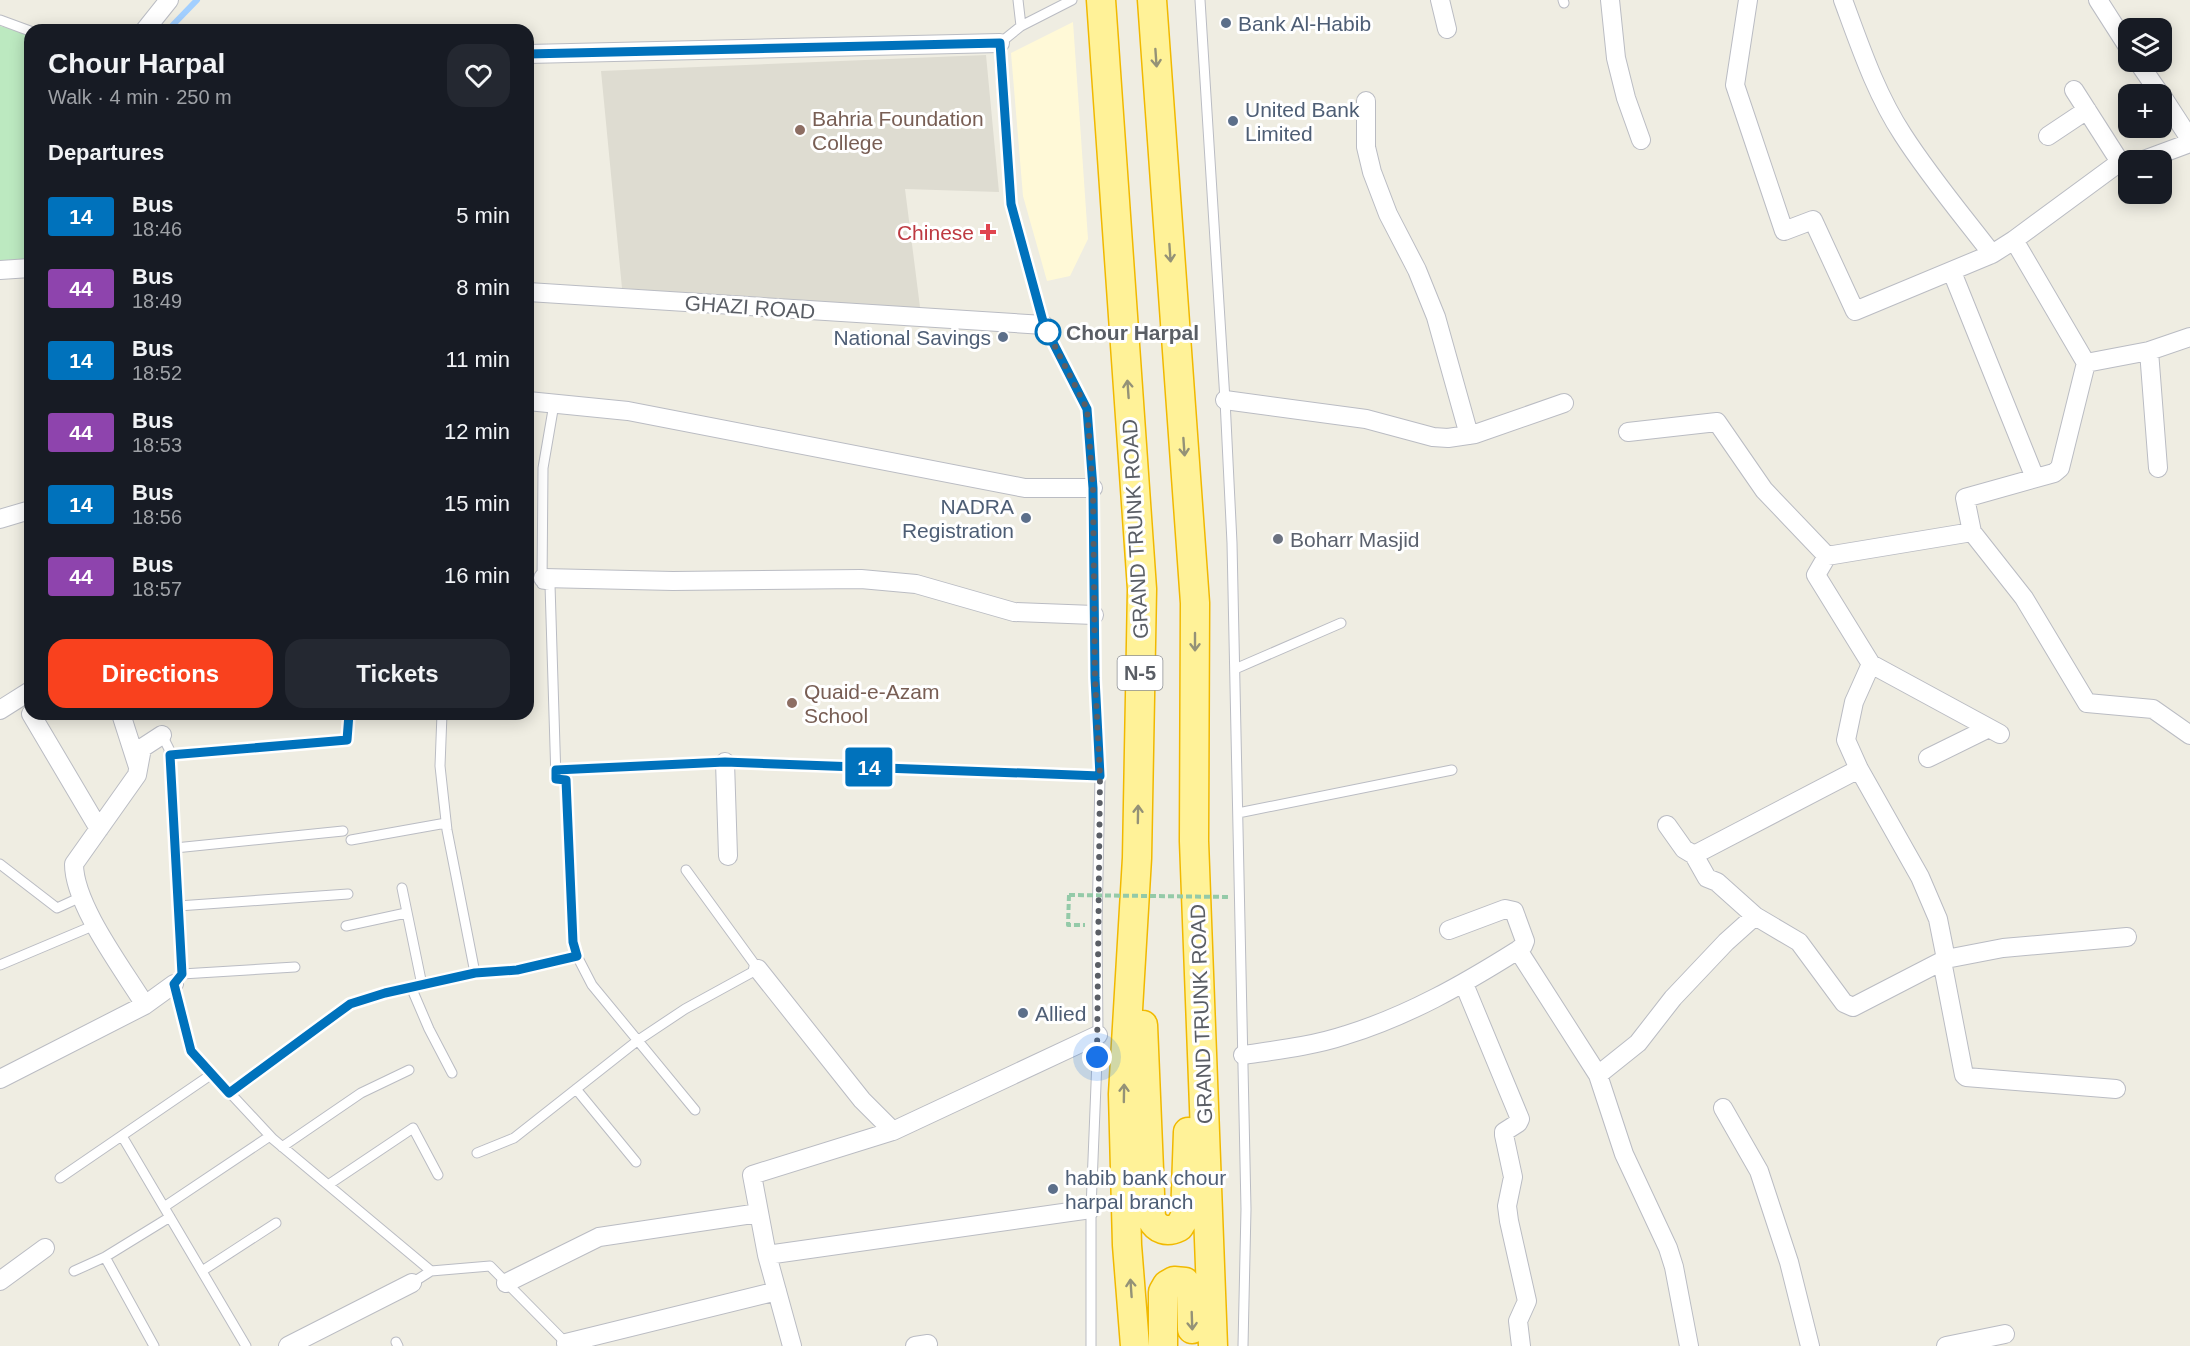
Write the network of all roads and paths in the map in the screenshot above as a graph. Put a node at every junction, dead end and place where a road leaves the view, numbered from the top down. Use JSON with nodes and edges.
{"nodes":[{"id":1,"x":169,"y":0,"type":"edge"},
{"id":2,"x":1018,"y":0,"type":"edge"},
{"id":3,"x":1071,"y":0,"type":"edge"},
{"id":4,"x":1101,"y":0,"type":"edge"},
{"id":5,"x":1152,"y":0,"type":"edge"},
{"id":6,"x":1200,"y":0,"type":"edge"},
{"id":7,"x":1440,"y":0,"type":"edge"},
{"id":8,"x":1610,"y":0,"type":"edge"},
{"id":9,"x":1748,"y":0,"type":"edge"},
{"id":10,"x":1844,"y":0,"type":"edge"},
{"id":11,"x":2098,"y":0,"type":"edge"},
{"id":12,"x":0,"y":20,"type":"edge"},
{"id":13,"x":150,"y":24,"type":"edge"},
{"id":14,"x":1020,"y":26,"type":"junction"},
{"id":15,"x":24,"y":28,"type":"edge"},
{"id":16,"x":1447,"y":29,"type":"dead end"},
{"id":17,"x":2118,"y":31,"type":"edge"},
{"id":18,"x":1000,"y":43,"type":"junction"},
{"id":19,"x":534,"y":54,"type":"edge"},
{"id":20,"x":2074,"y":90,"type":"dead end"},
{"id":21,"x":1366,"y":101,"type":"dead end"},
{"id":22,"x":2087,"y":110,"type":"junction"},
{"id":23,"x":2172,"y":112,"type":"edge"},
{"id":24,"x":2048,"y":136,"type":"dead end"},
{"id":25,"x":1641,"y":140,"type":"dead end"},
{"id":26,"x":2190,"y":141,"type":"edge"},
{"id":27,"x":2168,"y":150,"type":"edge"},
{"id":28,"x":2118,"y":154,"type":"edge"},
{"id":29,"x":2118,"y":166,"type":"edge"},
{"id":30,"x":2013,"y":240,"type":"junction"},
{"id":31,"x":1992,"y":254,"type":"junction"},
{"id":32,"x":24,"y":268,"type":"edge"},
{"id":33,"x":0,"y":270,"type":"edge"},
{"id":34,"x":1952,"y":272,"type":"junction"},
{"id":35,"x":534,"y":292,"type":"edge"},
{"id":36,"x":1044,"y":325,"type":"junction"},
{"id":37,"x":2190,"y":336,"type":"edge"},
{"id":38,"x":2149,"y":351,"type":"junction"},
{"id":39,"x":2086,"y":363,"type":"junction"},
{"id":40,"x":1226,"y":400,"type":"junction"},
{"id":41,"x":534,"y":402,"type":"edge"},
{"id":42,"x":554,"y":404,"type":"junction"},
{"id":43,"x":1564,"y":404,"type":"dead end"},
{"id":44,"x":1628,"y":432,"type":"dead end"},
{"id":45,"x":1469,"y":435,"type":"junction"},
{"id":46,"x":2158,"y":468,"type":"dead end"},
{"id":47,"x":2035,"y":478,"type":"junction"},
{"id":48,"x":1093,"y":488,"type":"junction"},
{"id":49,"x":24,"y":512,"type":"edge"},
{"id":50,"x":0,"y":519,"type":"edge"},
{"id":51,"x":1972,"y":532,"type":"junction"},
{"id":52,"x":1827,"y":556,"type":"junction"},
{"id":53,"x":543,"y":578,"type":"junction"},
{"id":54,"x":1094,"y":615,"type":"junction"},
{"id":55,"x":1341,"y":623,"type":"dead end"},
{"id":56,"x":1871,"y":664,"type":"junction"},
{"id":57,"x":1235,"y":669,"type":"junction"},
{"id":58,"x":24,"y":695,"type":"edge"},
{"id":59,"x":0,"y":710,"type":"edge"},
{"id":60,"x":34,"y":720,"type":"edge"},
{"id":61,"x":123,"y":720,"type":"edge"},
{"id":62,"x":349,"y":720,"type":"edge"},
{"id":63,"x":442,"y":720,"type":"edge"},
{"id":64,"x":162,"y":735,"type":"joint"},
{"id":65,"x":2190,"y":735,"type":"edge"},
{"id":66,"x":170,"y":755,"type":"junction"},
{"id":67,"x":1928,"y":759,"type":"dead end"},
{"id":68,"x":725,"y":762,"type":"junction"},
{"id":69,"x":138,"y":769,"type":"junction"},
{"id":70,"x":556,"y":770,"type":"junction"},
{"id":71,"x":1452,"y":770,"type":"dead end"},
{"id":72,"x":1859,"y":770,"type":"junction"},
{"id":73,"x":1100,"y":776,"type":"junction"},
{"id":74,"x":1238,"y":813,"type":"junction"},
{"id":75,"x":446,"y":823,"type":"junction"},
{"id":76,"x":1667,"y":825,"type":"dead end"},
{"id":77,"x":99,"y":829,"type":"junction"},
{"id":78,"x":343,"y":831,"type":"dead end"},
{"id":79,"x":351,"y":840,"type":"dead end"},
{"id":80,"x":1194,"y":842,"type":"junction"},
{"id":81,"x":175,"y":848,"type":"junction"},
{"id":82,"x":1694,"y":855,"type":"junction"},
{"id":83,"x":728,"y":856,"type":"dead end"},
{"id":84,"x":1137,"y":858,"type":"junction"},
{"id":85,"x":0,"y":864,"type":"edge"},
{"id":86,"x":686,"y":870,"type":"dead end"},
{"id":87,"x":402,"y":888,"type":"dead end"},
{"id":88,"x":348,"y":894,"type":"dead end"},
{"id":89,"x":81,"y":897,"type":"junction"},
{"id":90,"x":1230,"y":897,"type":"dead end"},
{"id":91,"x":178,"y":906,"type":"junction"},
{"id":92,"x":406,"y":913,"type":"junction"},
{"id":93,"x":1755,"y":916,"type":"junction"},
{"id":94,"x":96,"y":925,"type":"junction"},
{"id":95,"x":1068,"y":925,"type":"dead end"},
{"id":96,"x":346,"y":926,"type":"dead end"},
{"id":97,"x":1449,"y":930,"type":"dead end"},
{"id":98,"x":2127,"y":937,"type":"dead end"},
{"id":99,"x":1518,"y":950,"type":"junction"},
{"id":100,"x":577,"y":956,"type":"junction"},
{"id":101,"x":1944,"y":960,"type":"junction"},
{"id":102,"x":0,"y":965,"type":"edge"},
{"id":103,"x":295,"y":968,"type":"dead end"},
{"id":104,"x":758,"y":969,"type":"junction"},
{"id":105,"x":475,"y":973,"type":"junction"},
{"id":106,"x":178,"y":979,"type":"junction"},
{"id":107,"x":1464,"y":984,"type":"junction"},
{"id":108,"x":422,"y":985,"type":"junction"},
{"id":109,"x":411,"y":987,"type":"junction"},
{"id":110,"x":145,"y":1005,"type":"junction"},
{"id":111,"x":1098,"y":1035,"type":"junction"},
{"id":112,"x":637,"y":1041,"type":"junction"},
{"id":113,"x":1243,"y":1055,"type":"junction"},
{"id":114,"x":409,"y":1070,"type":"dead end"},
{"id":115,"x":452,"y":1073,"type":"dead end"},
{"id":116,"x":212,"y":1074,"type":"junction"},
{"id":117,"x":1598,"y":1075,"type":"junction"},
{"id":118,"x":0,"y":1079,"type":"edge"},
{"id":119,"x":576,"y":1089,"type":"junction"},
{"id":120,"x":2116,"y":1089,"type":"dead end"},
{"id":121,"x":229,"y":1093,"type":"junction"},
{"id":122,"x":1723,"y":1108,"type":"dead end"},
{"id":123,"x":695,"y":1110,"type":"dead end"},
{"id":124,"x":893,"y":1131,"type":"junction"},
{"id":125,"x":122,"y":1136,"type":"junction"},
{"id":126,"x":270,"y":1136,"type":"junction"},
{"id":127,"x":282,"y":1147,"type":"junction"},
{"id":128,"x":477,"y":1153,"type":"dead end"},
{"id":129,"x":636,"y":1162,"type":"dead end"},
{"id":130,"x":438,"y":1175,"type":"dead end"},
{"id":131,"x":60,"y":1178,"type":"dead end"},
{"id":132,"x":328,"y":1185,"type":"junction"},
{"id":133,"x":164,"y":1207,"type":"junction"},
{"id":134,"x":1091,"y":1209,"type":"junction"},
{"id":135,"x":759,"y":1213,"type":"junction"},
{"id":136,"x":170,"y":1217,"type":"junction"},
{"id":137,"x":276,"y":1223,"type":"dead end"},
{"id":138,"x":45,"y":1248,"type":"dead end"},
{"id":139,"x":767,"y":1255,"type":"junction"},
{"id":140,"x":105,"y":1257,"type":"junction"},
{"id":141,"x":74,"y":1271,"type":"dead end"},
{"id":142,"x":202,"y":1271,"type":"junction"},
{"id":143,"x":431,"y":1271,"type":"junction"},
{"id":144,"x":0,"y":1281,"type":"edge"},
{"id":145,"x":412,"y":1283,"type":"joint"},
{"id":146,"x":506,"y":1283,"type":"junction"},
{"id":147,"x":777,"y":1291,"type":"junction"},
{"id":148,"x":2006,"y":1334,"type":"dead end"},
{"id":149,"x":565,"y":1345,"type":"edge"},
{"id":150,"x":154,"y":1346,"type":"edge"},
{"id":151,"x":246,"y":1346,"type":"edge"},
{"id":152,"x":288,"y":1346,"type":"edge"},
{"id":153,"x":792,"y":1346,"type":"edge"},
{"id":154,"x":1091,"y":1346,"type":"edge"},
{"id":155,"x":1135,"y":1346,"type":"edge"},
{"id":156,"x":1163,"y":1346,"type":"edge"},
{"id":157,"x":1193,"y":1346,"type":"edge"},
{"id":158,"x":1213,"y":1346,"type":"edge"},
{"id":159,"x":1243,"y":1346,"type":"edge"},
{"id":160,"x":1521,"y":1346,"type":"edge"},
{"id":161,"x":1689,"y":1346,"type":"edge"},
{"id":162,"x":1810,"y":1346,"type":"edge"},
{"id":163,"x":1946,"y":1346,"type":"edge"}],
"edges":[{"from":1,"to":13,"type":"street"},
{"from":2,"to":14,"type":"lane"},
{"from":3,"to":14,"type":"lane"},
{"from":84,"to":4,"type":"highway","name":"GRAND TRUNK ROAD","number":"N-5","one_way":true},
{"from":5,"to":80,"type":"highway","name":"GRAND TRUNK ROAD","one_way":true},
{"from":6,"to":40,"type":"lane"},
{"from":7,"to":16,"type":"street"},
{"from":8,"to":25,"type":"street"},
{"from":9,"to":34,"type":"street"},
{"from":10,"to":31,"type":"street"},
{"from":11,"to":17,"type":"street"},
{"from":12,"to":15,"type":"lane"},
{"from":14,"to":18,"type":"lane"},
{"from":18,"to":19,"type":"street"},
{"from":18,"to":36,"type":"lane"},
{"from":20,"to":22,"type":"street"},
{"from":21,"to":45,"type":"street"},
{"from":22,"to":24,"type":"street"},
{"from":22,"to":28,"type":"street"},
{"from":23,"to":26,"type":"street"},
{"from":26,"to":27,"type":"street"},
{"from":29,"to":30,"type":"street"},
{"from":30,"to":31,"type":"street"},
{"from":30,"to":39,"type":"street"},
{"from":31,"to":34,"type":"street"},
{"from":32,"to":33,"type":"street"},
{"from":34,"to":47,"type":"street"},
{"from":35,"to":36,"type":"street","name":"GHAZI ROAD"},
{"from":36,"to":48,"type":"lane"},
{"from":37,"to":38,"type":"street"},
{"from":38,"to":39,"type":"street"},
{"from":38,"to":46,"type":"street"},
{"from":39,"to":47,"type":"street"},
{"from":40,"to":45,"type":"street"},
{"from":40,"to":57,"type":"lane"},
{"from":41,"to":42,"type":"street"},
{"from":42,"to":48,"type":"street"},
{"from":42,"to":53,"type":"lane"},
{"from":43,"to":45,"type":"street"},
{"from":44,"to":52,"type":"street"},
{"from":47,"to":51,"type":"street"},
{"from":48,"to":54,"type":"lane"},
{"from":49,"to":50,"type":"street"},
{"from":51,"to":52,"type":"street"},
{"from":51,"to":65,"type":"street"},
{"from":52,"to":56,"type":"street"},
{"from":53,"to":54,"type":"street"},
{"from":53,"to":70,"type":"lane"},
{"from":54,"to":73,"type":"lane"},
{"from":55,"to":57,"type":"lane"},
{"from":56,"to":67,"type":"street"},
{"from":56,"to":72,"type":"street"},
{"from":57,"to":74,"type":"lane"},
{"from":58,"to":59,"type":"street"},
{"from":60,"to":77,"type":"street"},
{"from":61,"to":69,"type":"street"},
{"from":62,"to":66,"type":"lane"},
{"from":63,"to":75,"type":"lane"},
{"from":64,"to":66,"type":"lane"},
{"from":64,"to":69,"type":"street"},
{"from":66,"to":81,"type":"lane"},
{"from":68,"to":70,"type":"lane"},
{"from":68,"to":73,"type":"lane"},
{"from":68,"to":83,"type":"street"},
{"from":69,"to":77,"type":"street"},
{"from":70,"to":100,"type":"lane"},
{"from":71,"to":74,"type":"lane"},
{"from":72,"to":82,"type":"street"},
{"from":72,"to":101,"type":"street"},
{"from":73,"to":111,"type":"lane"},
{"from":74,"to":113,"type":"lane"},
{"from":75,"to":79,"type":"lane"},
{"from":75,"to":105,"type":"lane"},
{"from":76,"to":82,"type":"street"},
{"from":77,"to":89,"type":"street"},
{"from":78,"to":81,"type":"lane"},
{"from":80,"to":84,"type":"highway"},
{"from":80,"to":158,"type":"highway","name":"GRAND TRUNK ROAD"},
{"from":81,"to":91,"type":"lane"},
{"from":82,"to":93,"type":"street"},
{"from":155,"to":84,"type":"highway","name":"GRAND TRUNK ROAD","number":"N-5","one_way":true},
{"from":85,"to":89,"type":"lane"},
{"from":86,"to":104,"type":"lane"},
{"from":87,"to":92,"type":"lane"},
{"from":88,"to":91,"type":"lane"},
{"from":89,"to":94,"type":"street"},
{"from":90,"to":95,"type":"path","bridge":true},
{"from":91,"to":106,"type":"lane"},
{"from":92,"to":96,"type":"lane"},
{"from":92,"to":108,"type":"lane"},
{"from":93,"to":101,"type":"street"},
{"from":93,"to":117,"type":"street"},
{"from":94,"to":102,"type":"lane"},
{"from":94,"to":110,"type":"street"},
{"from":97,"to":99,"type":"street"},
{"from":98,"to":101,"type":"street"},
{"from":99,"to":107,"type":"street"},
{"from":99,"to":117,"type":"street"},
{"from":100,"to":105,"type":"lane"},
{"from":100,"to":112,"type":"lane"},
{"from":101,"to":120,"type":"street"},
{"from":103,"to":106,"type":"lane"},
{"from":104,"to":112,"type":"lane"},
{"from":104,"to":124,"type":"street"},
{"from":105,"to":108,"type":"lane"},
{"from":106,"to":110,"type":"street"},
{"from":106,"to":116,"type":"lane"},
{"from":107,"to":113,"type":"street"},
{"from":107,"to":160,"type":"street"},
{"from":108,"to":109,"type":"lane"},
{"from":109,"to":115,"type":"lane"},
{"from":109,"to":121,"type":"lane"},
{"from":110,"to":118,"type":"street"},
{"from":111,"to":124,"type":"street"},
{"from":111,"to":134,"type":"lane"},
{"from":112,"to":119,"type":"lane"},
{"from":112,"to":123,"type":"lane"},
{"from":113,"to":159,"type":"lane"},
{"from":114,"to":127,"type":"lane"},
{"from":116,"to":121,"type":"lane"},
{"from":116,"to":125,"type":"lane"},
{"from":117,"to":161,"type":"street"},
{"from":119,"to":128,"type":"lane"},
{"from":119,"to":129,"type":"lane"},
{"from":121,"to":126,"type":"lane"},
{"from":122,"to":162,"type":"street"},
{"from":124,"to":135,"type":"street"},
{"from":125,"to":131,"type":"lane"},
{"from":125,"to":133,"type":"lane"},
{"from":126,"to":127,"type":"lane"},
{"from":126,"to":133,"type":"lane"},
{"from":127,"to":132,"type":"lane"},
{"from":130,"to":132,"type":"lane"},
{"from":132,"to":143,"type":"lane"},
{"from":133,"to":136,"type":"lane"},
{"from":134,"to":139,"type":"street"},
{"from":134,"to":154,"type":"lane"},
{"from":135,"to":139,"type":"street"},
{"from":135,"to":146,"type":"street"},
{"from":136,"to":140,"type":"lane"},
{"from":136,"to":142,"type":"lane"},
{"from":137,"to":142,"type":"lane"},
{"from":138,"to":144,"type":"street"},
{"from":139,"to":147,"type":"street"},
{"from":140,"to":141,"type":"lane"},
{"from":140,"to":150,"type":"lane"},
{"from":142,"to":151,"type":"lane"},
{"from":143,"to":145,"type":"lane"},
{"from":143,"to":146,"type":"lane"},
{"from":145,"to":152,"type":"street"},
{"from":146,"to":149,"type":"lane"},
{"from":147,"to":149,"type":"street"},
{"from":147,"to":153,"type":"street"},
{"from":148,"to":163,"type":"street"},
{"from":156,"to":157,"type":"highway","one_way":true}]}
